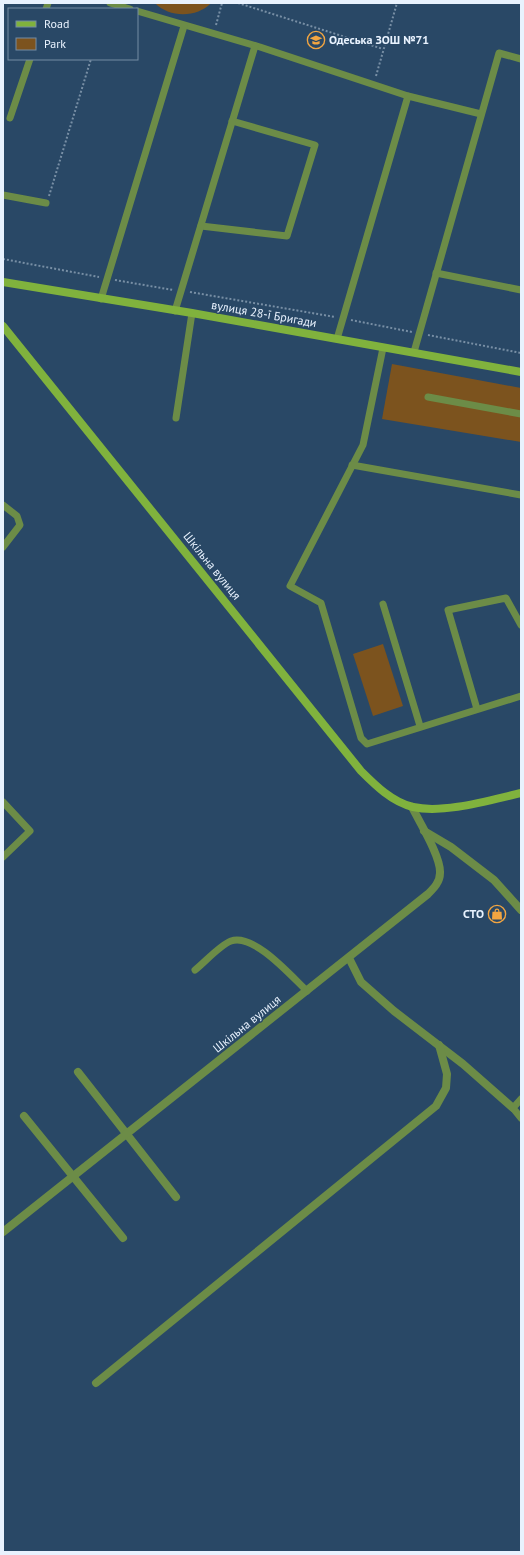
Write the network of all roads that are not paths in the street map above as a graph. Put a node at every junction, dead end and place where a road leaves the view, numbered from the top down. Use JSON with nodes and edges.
{"nodes":[{"id":1,"x":110,"y":3,"type":"edge"},
{"id":2,"x":127,"y":8,"type":"edge"},
{"id":3,"x":138,"y":11,"type":"edge"},
{"id":4,"x":184,"y":26,"type":"junction"},
{"id":5,"x":255,"y":46,"type":"junction"},
{"id":6,"x":521,"y":59,"type":"edge"},
{"id":7,"x":30,"y":60,"type":"edge"},
{"id":8,"x":408,"y":96,"type":"junction"},
{"id":9,"x":480,"y":114,"type":"junction"},
{"id":10,"x":10,"y":118,"type":"dead end"},
{"id":11,"x":232,"y":121,"type":"junction"},
{"id":12,"x":3,"y":195,"type":"edge"},
{"id":13,"x":46,"y":203,"type":"road end"},
{"id":14,"x":201,"y":226,"type":"junction"},
{"id":15,"x":436,"y":273,"type":"junction"},
{"id":16,"x":3,"y":282,"type":"edge"},
{"id":17,"x":521,"y":290,"type":"edge"},
{"id":18,"x":101,"y":299,"type":"junction"},
{"id":19,"x":176,"y":310,"type":"junction"},
{"id":20,"x":192,"y":313,"type":"junction"},
{"id":21,"x":3,"y":326,"type":"edge"},
{"id":22,"x":337,"y":339,"type":"junction"},
{"id":23,"x":383,"y":348,"type":"junction"},
{"id":24,"x":414,"y":352,"type":"junction"},
{"id":25,"x":521,"y":372,"type":"edge"},
{"id":26,"x":428,"y":397,"type":"dead end"},
{"id":27,"x":521,"y":414,"type":"edge"},
{"id":28,"x":176,"y":418,"type":"dead end"},
{"id":29,"x":352,"y":465,"type":"junction"},
{"id":30,"x":521,"y":495,"type":"edge"},
{"id":31,"x":3,"y":505,"type":"edge"},
{"id":32,"x":3,"y":547,"type":"edge"},
{"id":33,"x":383,"y":604,"type":"dead end"},
{"id":34,"x":521,"y":625,"type":"edge"},
{"id":35,"x":521,"y":696,"type":"edge"},
{"id":36,"x":477,"y":709,"type":"junction"},
{"id":37,"x":420,"y":726,"type":"junction"},
{"id":38,"x":521,"y":793,"type":"edge"},
{"id":39,"x":3,"y":802,"type":"edge"},
{"id":40,"x":412,"y":807,"type":"junction"},
{"id":41,"x":424,"y":830,"type":"junction"},
{"id":42,"x":3,"y":857,"type":"edge"},
{"id":43,"x":521,"y":910,"type":"edge"},
{"id":44,"x":349,"y":958,"type":"junction"},
{"id":45,"x":195,"y":970,"type":"dead end"},
{"id":46,"x":307,"y":991,"type":"junction"},
{"id":47,"x":439,"y":1045,"type":"junction"},
{"id":48,"x":78,"y":1072,"type":"dead end"},
{"id":49,"x":521,"y":1099,"type":"edge"},
{"id":50,"x":513,"y":1108,"type":"junction"},
{"id":51,"x":24,"y":1116,"type":"dead end"},
{"id":52,"x":521,"y":1118,"type":"edge"},
{"id":53,"x":128,"y":1134,"type":"junction"},
{"id":54,"x":74,"y":1177,"type":"junction"},
{"id":55,"x":176,"y":1197,"type":"dead end"},
{"id":56,"x":3,"y":1232,"type":"edge"},
{"id":57,"x":123,"y":1238,"type":"dead end"},
{"id":58,"x":96,"y":1383,"type":"dead end"}],
"edges":[{"from":1,"to":2,"type":"lane"},
{"from":3,"to":4,"type":"lane"},
{"from":4,"to":5,"type":"lane"},
{"from":4,"to":18,"type":"lane"},
{"from":5,"to":8,"type":"lane"},
{"from":5,"to":11,"type":"lane"},
{"from":6,"to":9,"type":"lane"},
{"from":7,"to":10,"type":"lane"},
{"from":8,"to":9,"type":"lane"},
{"from":8,"to":22,"type":"lane"},
{"from":9,"to":15,"type":"lane"},
{"from":11,"to":14,"type":"lane"},
{"from":11,"to":14,"type":"lane"},
{"from":12,"to":13,"type":"lane"},
{"from":14,"to":19,"type":"lane"},
{"from":15,"to":17,"type":"lane"},
{"from":15,"to":24,"type":"lane"},
{"from":16,"to":18,"type":"street","name":"вулиця 28-ї Бригади"},
{"from":18,"to":19,"type":"street","name":"вулиця 28-ї Бригади"},
{"from":19,"to":20,"type":"street","name":"вулиця 28-ї Бригади"},
{"from":20,"to":22,"type":"street","name":"вулиця 28-ї Бригади"},
{"from":20,"to":28,"type":"lane"},
{"from":21,"to":40,"type":"street","name":"Шкільна вулиця"},
{"from":22,"to":23,"type":"street","name":"вулиця 28-ї Бригади"},
{"from":23,"to":24,"type":"street","name":"вулиця 28-ї Бригади"},
{"from":23,"to":29,"type":"lane"},
{"from":24,"to":25,"type":"street","name":"вулиця 28-ї Бригади"},
{"from":26,"to":27,"type":"lane"},
{"from":29,"to":30,"type":"lane"},
{"from":29,"to":37,"type":"lane"},
{"from":31,"to":32,"type":"lane"},
{"from":33,"to":37,"type":"lane"},
{"from":34,"to":36,"type":"lane"},
{"from":35,"to":36,"type":"lane"},
{"from":36,"to":37,"type":"lane"},
{"from":38,"to":40,"type":"street","name":"Шкільна вулиця"},
{"from":39,"to":42,"type":"lane"},
{"from":40,"to":41,"type":"street","name":"Шкільна вулиця"},
{"from":41,"to":43,"type":"street"},
{"from":41,"to":44,"type":"street","name":"Шкільна вулиця"},
{"from":44,"to":46,"type":"street","name":"Шкільна вулиця"},
{"from":44,"to":47,"type":"street"},
{"from":45,"to":46,"type":"lane"},
{"from":46,"to":53,"type":"street","name":"Шкільна вулиця"},
{"from":47,"to":50,"type":"street"},
{"from":47,"to":58,"type":"street"},
{"from":48,"to":53,"type":"street"},
{"from":49,"to":50,"type":"lane"},
{"from":50,"to":52,"type":"lane"},
{"from":51,"to":54,"type":"street"},
{"from":53,"to":54,"type":"street","name":"Шкільна вулиця"},
{"from":53,"to":55,"type":"street"},
{"from":54,"to":56,"type":"street","name":"Шкільна вулиця"},
{"from":54,"to":57,"type":"street"}]}
